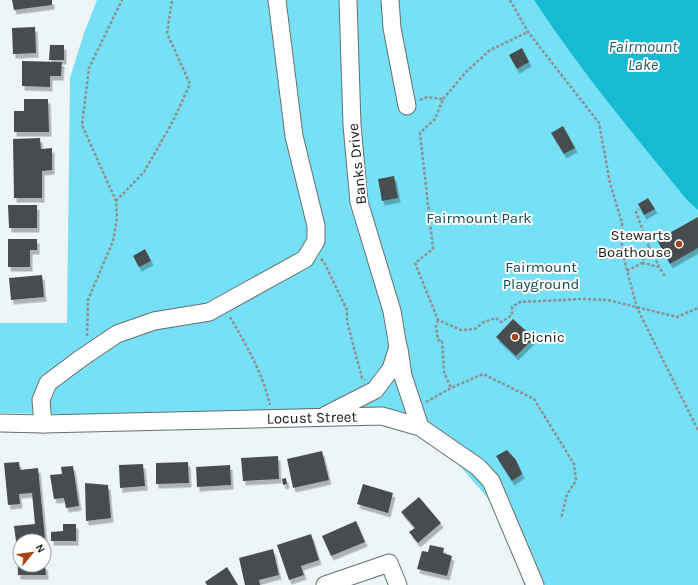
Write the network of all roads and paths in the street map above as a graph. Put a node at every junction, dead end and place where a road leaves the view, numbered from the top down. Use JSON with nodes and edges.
{"nodes":[{"id":1,"x":122,"y":0,"type":"edge"},
{"id":2,"x":172,"y":0,"type":"edge"},
{"id":3,"x":277,"y":0,"type":"edge"},
{"id":4,"x":348,"y":0,"type":"edge"},
{"id":5,"x":390,"y":0,"type":"edge"},
{"id":6,"x":510,"y":0,"type":"edge"},
{"id":7,"x":528,"y":32,"type":"junction"},
{"id":8,"x":443,"y":98,"type":"junction"},
{"id":9,"x":407,"y":106,"type":"joint"},
{"id":10,"x":116,"y":201,"type":"junction"},
{"id":11,"x":639,"y":210,"type":"dead end"},
{"id":12,"x":649,"y":247,"type":"junction"},
{"id":13,"x":310,"y":251,"type":"junction"},
{"id":14,"x":642,"y":263,"type":"junction"},
{"id":15,"x":659,"y":267,"type":"junction"},
{"id":16,"x":627,"y":271,"type":"junction"},
{"id":17,"x":665,"y":276,"type":"dead end"},
{"id":18,"x":222,"y":304,"type":"junction"},
{"id":19,"x":637,"y":308,"type":"junction"},
{"id":20,"x":698,"y":308,"type":"edge"},
{"id":21,"x":438,"y":320,"type":"junction"},
{"id":22,"x":398,"y":347,"type":"junction"},
{"id":23,"x":86,"y":355,"type":"junction"},
{"id":24,"x":377,"y":387,"type":"junction"},
{"id":25,"x":451,"y":388,"type":"junction"},
{"id":26,"x":422,"y":405,"type":"dead end"},
{"id":27,"x":321,"y":418,"type":"junction"},
{"id":28,"x":274,"y":419,"type":"junction"},
{"id":29,"x":0,"y":423,"type":"edge"},
{"id":30,"x":43,"y":424,"type":"junction"},
{"id":31,"x":420,"y":427,"type":"junction"},
{"id":32,"x":698,"y":430,"type":"edge"},
{"id":33,"x":561,"y":519,"type":"dead end"},
{"id":34,"x":325,"y":585,"type":"edge"},
{"id":35,"x":398,"y":585,"type":"edge"},
{"id":36,"x":535,"y":585,"type":"edge"}],
"edges":[{"from":1,"to":10,"type":"path"},
{"from":2,"to":10,"type":"path"},
{"from":3,"to":13,"type":"street"},
{"from":4,"to":22,"type":"street","name":"Banks Drive"},
{"from":5,"to":9,"type":"street"},
{"from":6,"to":7,"type":"path"},
{"from":7,"to":8,"type":"path"},
{"from":7,"to":16,"type":"path"},
{"from":8,"to":9,"type":"path"},
{"from":8,"to":21,"type":"path"},
{"from":10,"to":23,"type":"path"},
{"from":11,"to":12,"type":"path"},
{"from":12,"to":14,"type":"path"},
{"from":12,"to":15,"type":"path"},
{"from":13,"to":18,"type":"street"},
{"from":13,"to":24,"type":"path"},
{"from":14,"to":15,"type":"path"},
{"from":14,"to":16,"type":"path"},
{"from":15,"to":17,"type":"path"},
{"from":16,"to":19,"type":"path"},
{"from":18,"to":23,"type":"street"},
{"from":18,"to":28,"type":"path"},
{"from":19,"to":20,"type":"path"},
{"from":19,"to":21,"type":"path"},
{"from":19,"to":32,"type":"path"},
{"from":21,"to":25,"type":"path"},
{"from":22,"to":24,"type":"street","name":"Banks Drive"},
{"from":22,"to":31,"type":"street","name":"Banks Drive"},
{"from":23,"to":30,"type":"street"},
{"from":24,"to":27,"type":"street","name":"Banks Drive"},
{"from":25,"to":26,"type":"path"},
{"from":25,"to":33,"type":"path"},
{"from":27,"to":28,"type":"street","name":"Locust Street"},
{"from":27,"to":31,"type":"street","name":"Locust Street"},
{"from":28,"to":30,"type":"street","name":"Locust Street"},
{"from":29,"to":30,"type":"street","name":"Locust Street"},
{"from":31,"to":36,"type":"street","name":"Locust Street"},
{"from":34,"to":35,"type":"street"}]}
